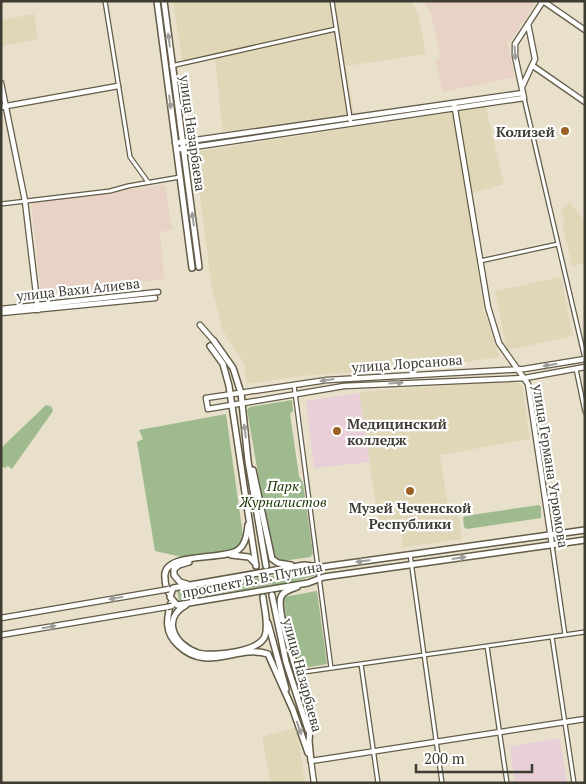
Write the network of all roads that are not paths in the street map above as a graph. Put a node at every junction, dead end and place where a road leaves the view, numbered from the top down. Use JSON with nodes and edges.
{"nodes":[{"id":1,"x":105,"y":1,"type":"edge"},
{"id":2,"x":157,"y":1,"type":"edge"},
{"id":3,"x":164,"y":1,"type":"edge"},
{"id":4,"x":332,"y":1,"type":"edge"},
{"id":5,"x":543,"y":1,"type":"edge"},
{"id":6,"x":528,"y":23,"type":"junction"},
{"id":7,"x":336,"y":29,"type":"junction"},
{"id":8,"x":585,"y":30,"type":"edge"},
{"id":9,"x":172,"y":66,"type":"junction"},
{"id":10,"x":533,"y":66,"type":"junction"},
{"id":11,"x":165,"y":67,"type":"junction"},
{"id":12,"x":1,"y":82,"type":"edge"},
{"id":13,"x":118,"y":86,"type":"junction"},
{"id":14,"x":522,"y":87,"type":"junction"},
{"id":15,"x":523,"y":96,"type":"junction"},
{"id":16,"x":585,"y":102,"type":"edge"},
{"id":17,"x":454,"y":106,"type":"junction"},
{"id":18,"x":3,"y":107,"type":"edge"},
{"id":19,"x":350,"y":118,"type":"junction"},
{"id":20,"x":351,"y":124,"type":"junction"},
{"id":21,"x":183,"y":145,"type":"junction"},
{"id":22,"x":176,"y":146,"type":"junction"},
{"id":23,"x":180,"y":177,"type":"junction"},
{"id":24,"x":148,"y":182,"type":"junction"},
{"id":25,"x":25,"y":201,"type":"junction"},
{"id":26,"x":1,"y":204,"type":"edge"},
{"id":27,"x":558,"y":244,"type":"junction"},
{"id":28,"x":479,"y":262,"type":"junction"},
{"id":29,"x":200,"y":267,"type":"dead end"},
{"id":30,"x":192,"y":268,"type":"dead end"},
{"id":31,"x":158,"y":292,"type":"dead end"},
{"id":32,"x":155,"y":298,"type":"dead end"},
{"id":33,"x":37,"y":308,"type":"junction"},
{"id":34,"x":1,"y":309,"type":"edge"},
{"id":35,"x":1,"y":313,"type":"edge"},
{"id":36,"x":200,"y":325,"type":"dead end"},
{"id":37,"x":212,"y":344,"type":"junction"},
{"id":38,"x":585,"y":359,"type":"edge"},
{"id":39,"x":515,"y":368,"type":"junction"},
{"id":40,"x":585,"y":368,"type":"edge"},
{"id":41,"x":576,"y":369,"type":"junction"},
{"id":42,"x":525,"y":378,"type":"junction"},
{"id":43,"x":294,"y":385,"type":"junction"},
{"id":44,"x":241,"y":393,"type":"junction"},
{"id":45,"x":230,"y":394,"type":"junction"},
{"id":46,"x":295,"y":394,"type":"junction"},
{"id":47,"x":241,"y":403,"type":"junction"},
{"id":48,"x":232,"y":405,"type":"junction"},
{"id":49,"x":585,"y":412,"type":"edge"},
{"id":50,"x":247,"y":453,"type":"junction"},
{"id":51,"x":249,"y":520,"type":"junction"},
{"id":52,"x":585,"y":530,"type":"edge"},
{"id":53,"x":550,"y":535,"type":"junction"},
{"id":54,"x":585,"y":540,"type":"edge"},
{"id":55,"x":552,"y":544,"type":"junction"},
{"id":56,"x":410,"y":554,"type":"junction"},
{"id":57,"x":411,"y":564,"type":"junction"},
{"id":58,"x":266,"y":566,"type":"tunnel mouth"},
{"id":59,"x":296,"y":566,"type":"junction"},
{"id":60,"x":316,"y":566,"type":"junction"},
{"id":61,"x":319,"y":579,"type":"junction"},
{"id":62,"x":308,"y":583,"type":"junction"},
{"id":63,"x":190,"y":585,"type":"junction"},
{"id":64,"x":169,"y":589,"type":"junction"},
{"id":65,"x":272,"y":595,"type":"tunnel mouth"},
{"id":66,"x":172,"y":603,"type":"junction"},
{"id":67,"x":189,"y":603,"type":"junction"},
{"id":68,"x":1,"y":618,"type":"edge"},
{"id":69,"x":585,"y":632,"type":"edge"},
{"id":70,"x":1,"y":635,"type":"edge"},
{"id":71,"x":565,"y":635,"type":"junction"},
{"id":72,"x":552,"y":637,"type":"junction"},
{"id":73,"x":487,"y":646,"type":"junction"},
{"id":74,"x":424,"y":656,"type":"junction"},
{"id":75,"x":360,"y":664,"type":"junction"},
{"id":76,"x":331,"y":668,"type":"junction"},
{"id":77,"x":297,"y":673,"type":"junction"},
{"id":78,"x":292,"y":710,"type":"junction"},
{"id":79,"x":585,"y":719,"type":"edge"},
{"id":80,"x":564,"y":722,"type":"junction"},
{"id":81,"x":500,"y":732,"type":"junction"},
{"id":82,"x":436,"y":741,"type":"junction"},
{"id":83,"x":309,"y":743,"type":"junction"},
{"id":84,"x":373,"y":751,"type":"junction"},
{"id":85,"x":311,"y":761,"type":"junction"},
{"id":86,"x":314,"y":783,"type":"edge"},
{"id":87,"x":378,"y":783,"type":"edge"},
{"id":88,"x":442,"y":783,"type":"edge"},
{"id":89,"x":507,"y":783,"type":"edge"},
{"id":90,"x":574,"y":783,"type":"edge"}],
"edges":[{"from":1,"to":13,"type":"street"},
{"from":2,"to":11,"type":"main road","name":"улица Назарбаева"},
{"from":9,"to":3,"type":"main road","name":"улица Назарбаева","one_way":true},
{"from":4,"to":7,"type":"street"},
{"from":5,"to":6,"type":"street"},
{"from":5,"to":8,"type":"street"},
{"from":6,"to":10,"type":"street"},
{"from":6,"to":14,"type":"street","one_way":true},
{"from":7,"to":9,"type":"street"},
{"from":7,"to":19,"type":"street"},
{"from":9,"to":11,"type":"street"},
{"from":9,"to":21,"type":"main road","name":"улица Назарбаева"},
{"from":10,"to":14,"type":"street"},
{"from":10,"to":16,"type":"street"},
{"from":11,"to":22,"type":"main road","name":"улица Назарбаева","one_way":true},
{"from":12,"to":18,"type":"street"},
{"from":13,"to":18,"type":"street"},
{"from":13,"to":24,"type":"street"},
{"from":14,"to":15,"type":"street"},
{"from":15,"to":17,"type":"street"},
{"from":15,"to":27,"type":"street"},
{"from":17,"to":19,"type":"street"},
{"from":17,"to":20,"type":"street"},
{"from":17,"to":28,"type":"street","name":"улица Германа Угрюмова"},
{"from":18,"to":25,"type":"street"},
{"from":19,"to":20,"type":"street"},
{"from":19,"to":21,"type":"street"},
{"from":20,"to":21,"type":"street"},
{"from":21,"to":22,"type":"street"},
{"from":29,"to":21,"type":"main road","name":"улица Назарбаева","one_way":true},
{"from":22,"to":23,"type":"main road","name":"улица Назарбаева"},
{"from":23,"to":24,"type":"street"},
{"from":23,"to":30,"type":"main road","name":"улица Назарбаева"},
{"from":24,"to":25,"type":"street"},
{"from":25,"to":26,"type":"street"},
{"from":25,"to":33,"type":"street"},
{"from":27,"to":28,"type":"street"},
{"from":27,"to":38,"type":"street"},
{"from":28,"to":39,"type":"street","name":"улица Германа Угрюмова"},
{"from":31,"to":33,"type":"street","name":"улица Вахи Алиева"},
{"from":32,"to":33,"type":"street","name":"улица Вахи Алиева"},
{"from":33,"to":34,"type":"street","name":"улица Вахи Алиева"},
{"from":33,"to":35,"type":"street","name":"улица Вахи Алиева"},
{"from":36,"to":37,"type":"street"},
{"from":37,"to":44,"type":"main road"},
{"from":37,"to":45,"type":"main road"},
{"from":38,"to":39,"type":"street","name":"улица Лорсанова","one_way":true},
{"from":39,"to":42,"type":"street","name":"улица Германа Угрюмова"},
{"from":39,"to":43,"type":"street","name":"улица Лорсанова","one_way":true},
{"from":40,"to":41,"type":"street","name":"улица Лорсанова"},
{"from":41,"to":42,"type":"street","name":"улица Лорсанова"},
{"from":41,"to":49,"type":"street"},
{"from":46,"to":42,"type":"street","name":"улица Лорсанова","one_way":true},
{"from":42,"to":53,"type":"street","name":"улица Германа Угрюмова"},
{"from":43,"to":44,"type":"street","name":"улица Лорсанова"},
{"from":43,"to":46,"type":"street"},
{"from":44,"to":45,"type":"street","name":"улица Лорсанова"},
{"from":44,"to":47,"type":"main road"},
{"from":45,"to":48,"type":"main road"},
{"from":45,"to":48,"type":"street","name":"улица Лорсанова"},
{"from":46,"to":47,"type":"street","name":"улица Лорсанова"},
{"from":46,"to":60,"type":"street"},
{"from":47,"to":48,"type":"street","name":"улица Лорсанова"},
{"from":50,"to":47,"type":"main road","one_way":true},
{"from":48,"to":51,"type":"main road"},
{"from":50,"to":58,"type":"main road"},
{"from":50,"to":59,"type":"main road"},
{"from":51,"to":63,"type":"main road"},
{"from":51,"to":66,"type":"main road"},
{"from":52,"to":53,"type":"main road","name":"проспект В. В. Путина"},
{"from":53,"to":55,"type":"street","name":"улица Германа Угрюмова"},
{"from":53,"to":56,"type":"main road","name":"проспект В. В. Путина"},
{"from":54,"to":55,"type":"main road","name":"проспект В. В. Путина"},
{"from":57,"to":55,"type":"main road","name":"проспект В. В. Путина","one_way":true},
{"from":55,"to":71,"type":"street","name":"улица Германа Угрюмова"},
{"from":56,"to":57,"type":"street"},
{"from":56,"to":60,"type":"main road","name":"проспект В. В. Путина","one_way":true},
{"from":57,"to":61,"type":"main road","name":"проспект В. В. Путина"},
{"from":57,"to":74,"type":"street"},
{"from":59,"to":60,"type":"main road","name":"проспект В. В. Путина"},
{"from":59,"to":63,"type":"main road","name":"проспект В. В. Путина"},
{"from":60,"to":61,"type":"street"},
{"from":61,"to":62,"type":"main road","name":"проспект В. В. Путина"},
{"from":61,"to":76,"type":"street"},
{"from":62,"to":67,"type":"main road","name":"проспект В. В. Путина"},
{"from":62,"to":77,"type":"main road"},
{"from":63,"to":64,"type":"main road","name":"проспект В. В. Путина"},
{"from":64,"to":66,"type":"main road","name":"проспект В. В. Путина"},
{"from":64,"to":68,"type":"street","one_way":true},
{"from":65,"to":83,"type":"main road","name":"улица Назарбаева"},
{"from":66,"to":67,"type":"main road","name":"проспект В. В. Путина"},
{"from":70,"to":66,"type":"street","one_way":true},
{"from":66,"to":78,"type":"main road"},
{"from":67,"to":78,"type":"main road","name":"улица Назарбаева"},
{"from":69,"to":71,"type":"street"},
{"from":71,"to":72,"type":"street"},
{"from":72,"to":73,"type":"street"},
{"from":72,"to":80,"type":"street"},
{"from":73,"to":74,"type":"street"},
{"from":73,"to":81,"type":"street"},
{"from":74,"to":75,"type":"street"},
{"from":74,"to":82,"type":"street"},
{"from":75,"to":76,"type":"street"},
{"from":75,"to":84,"type":"street"},
{"from":76,"to":77,"type":"street"},
{"from":77,"to":83,"type":"main road"},
{"from":78,"to":85,"type":"main road","name":"улица Назарбаева","one_way":true},
{"from":79,"to":80,"type":"street"},
{"from":80,"to":81,"type":"street"},
{"from":80,"to":90,"type":"street"},
{"from":81,"to":82,"type":"street"},
{"from":81,"to":89,"type":"street"},
{"from":82,"to":84,"type":"street"},
{"from":82,"to":88,"type":"street"},
{"from":83,"to":85,"type":"main road","name":"улица Назарбаева"},
{"from":84,"to":85,"type":"street"},
{"from":84,"to":87,"type":"street"},
{"from":85,"to":86,"type":"street","name":"улица Назарбаева"}]}
